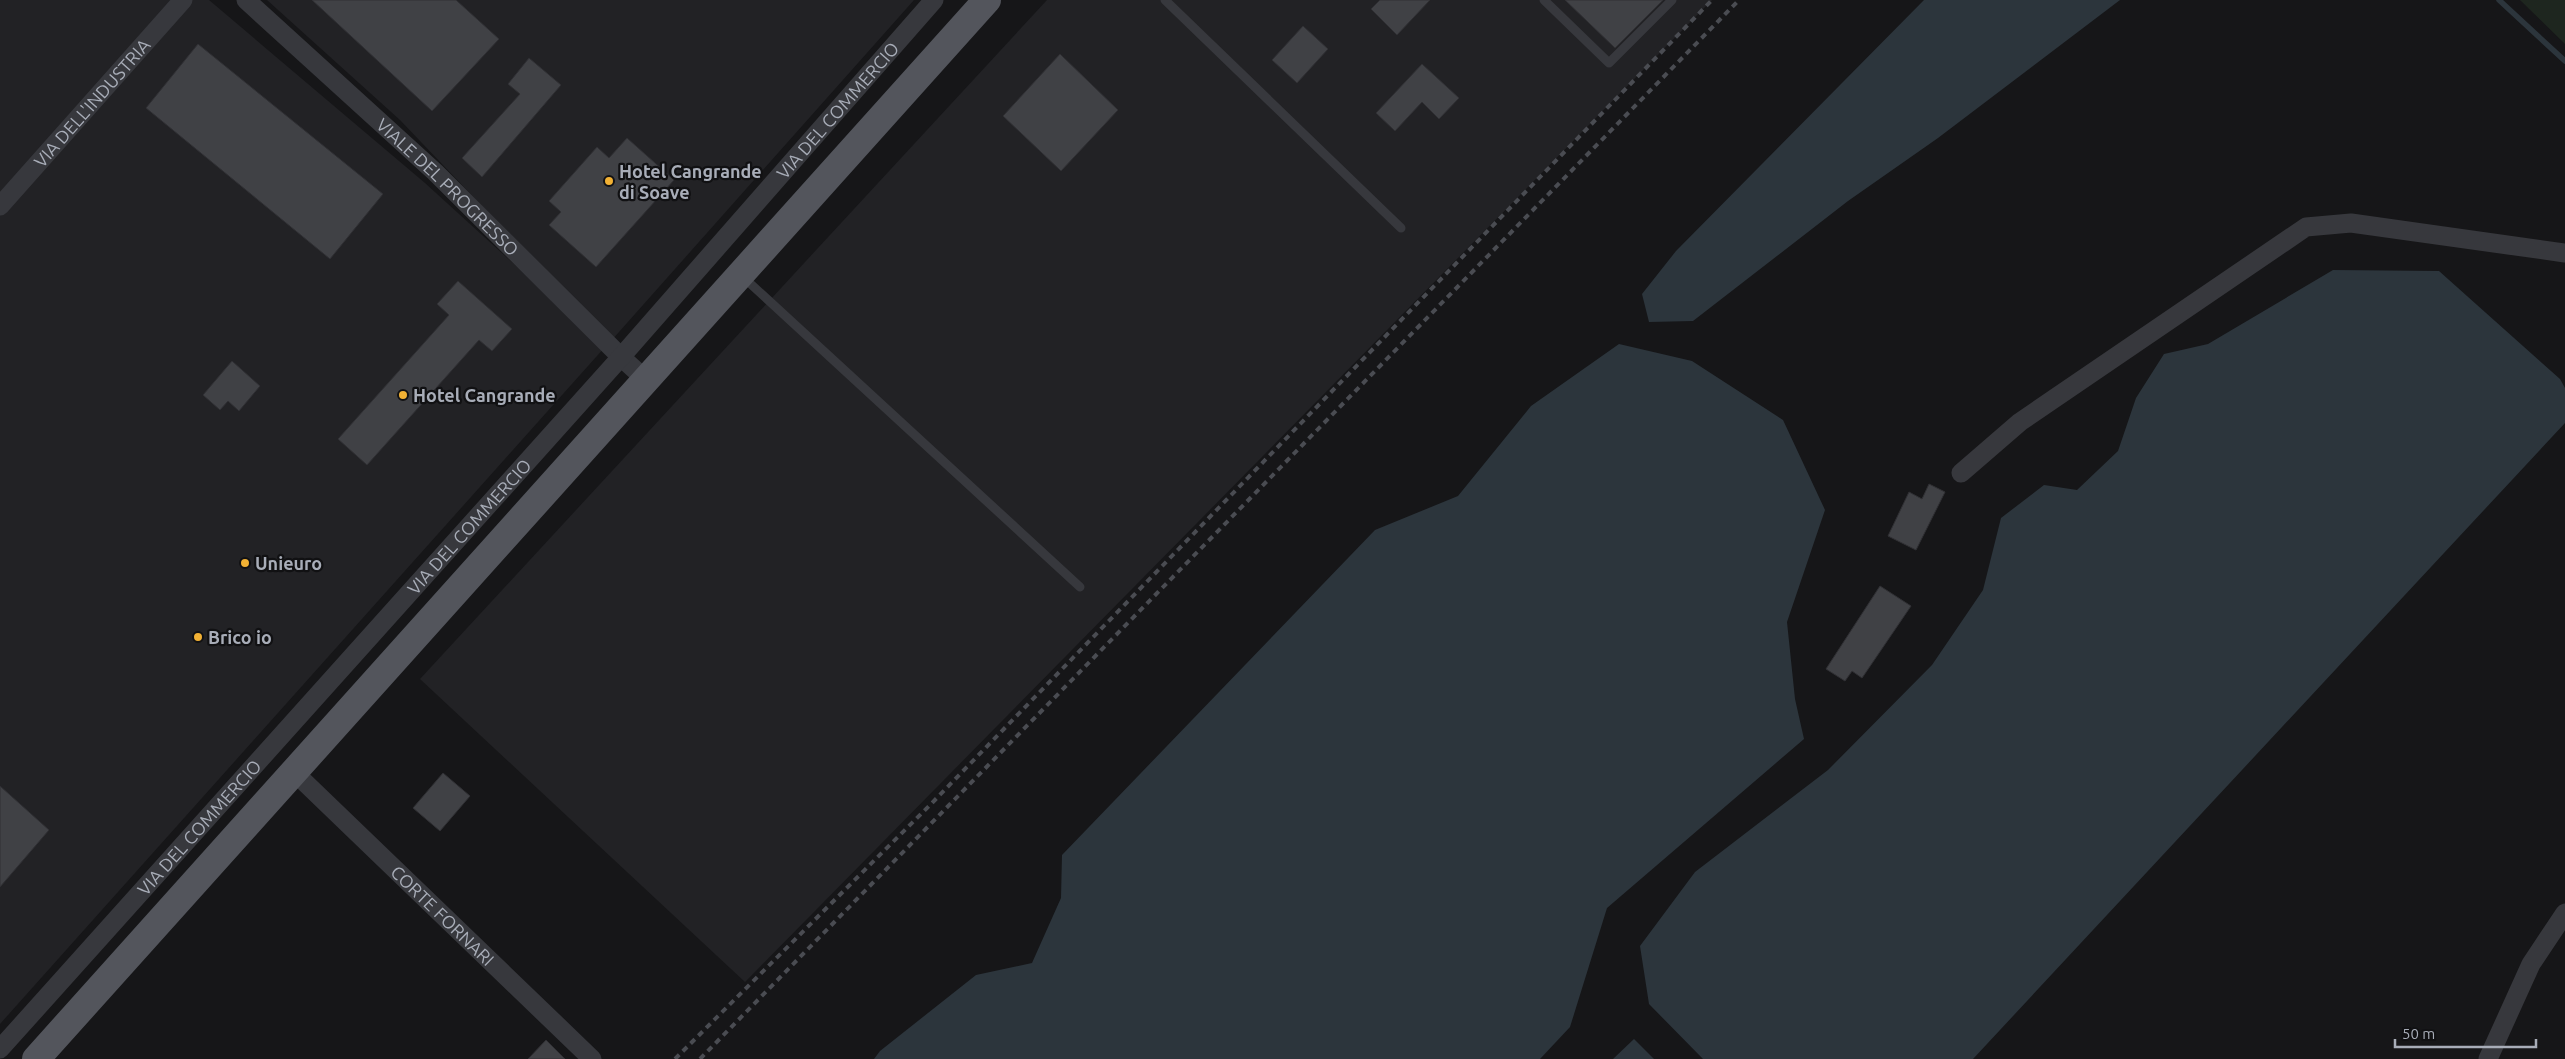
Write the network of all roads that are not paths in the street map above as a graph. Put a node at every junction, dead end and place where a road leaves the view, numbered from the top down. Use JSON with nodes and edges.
{"nodes":[{"id":1,"x":182,"y":0,"type":"edge"},
{"id":2,"x":246,"y":0,"type":"edge"},
{"id":3,"x":934,"y":0,"type":"edge"},
{"id":4,"x":987,"y":0,"type":"edge"},
{"id":5,"x":1164,"y":0,"type":"edge"},
{"id":6,"x":1544,"y":0,"type":"edge"},
{"id":7,"x":1672,"y":0,"type":"edge"},
{"id":8,"x":0,"y":206,"type":"edge"},
{"id":9,"x":1401,"y":228,"type":"dead end"},
{"id":10,"x":2565,"y":253,"type":"edge"},
{"id":11,"x":740,"y":274,"type":"junction"},
{"id":12,"x":621,"y":357,"type":"junction"},
{"id":13,"x":645,"y":379,"type":"junction"},
{"id":14,"x":1961,"y":473,"type":"dead end"},
{"id":15,"x":1080,"y":587,"type":"dead end"},
{"id":16,"x":293,"y":772,"type":"junction"},
{"id":17,"x":2565,"y":913,"type":"edge"},
{"id":18,"x":0,"y":1049,"type":"edge"},
{"id":19,"x":36,"y":1059,"type":"edge"},
{"id":20,"x":592,"y":1059,"type":"edge"},
{"id":21,"x":2488,"y":1059,"type":"edge"}],
"edges":[{"from":1,"to":8,"type":"street","name":"VIA DELL'INDUSTRIA"},
{"from":2,"to":12,"type":"street","name":"VIALE DEL PROGRESSO"},
{"from":3,"to":12,"type":"street","name":"VIA DEL COMMERCIO"},
{"from":4,"to":11,"type":"main road"},
{"from":5,"to":9,"type":"lane"},
{"from":6,"to":7,"type":"lane"},
{"from":10,"to":14,"type":"street"},
{"from":11,"to":13,"type":"main road"},
{"from":11,"to":15,"type":"lane"},
{"from":12,"to":13,"type":"street","name":"VIALE DEL PROGRESSO"},
{"from":12,"to":18,"type":"street","name":"VIA DEL COMMERCIO"},
{"from":13,"to":16,"type":"main road"},
{"from":16,"to":19,"type":"main road"},
{"from":16,"to":20,"type":"street","name":"CORTE FORNARI"},
{"from":17,"to":21,"type":"street"}]}
